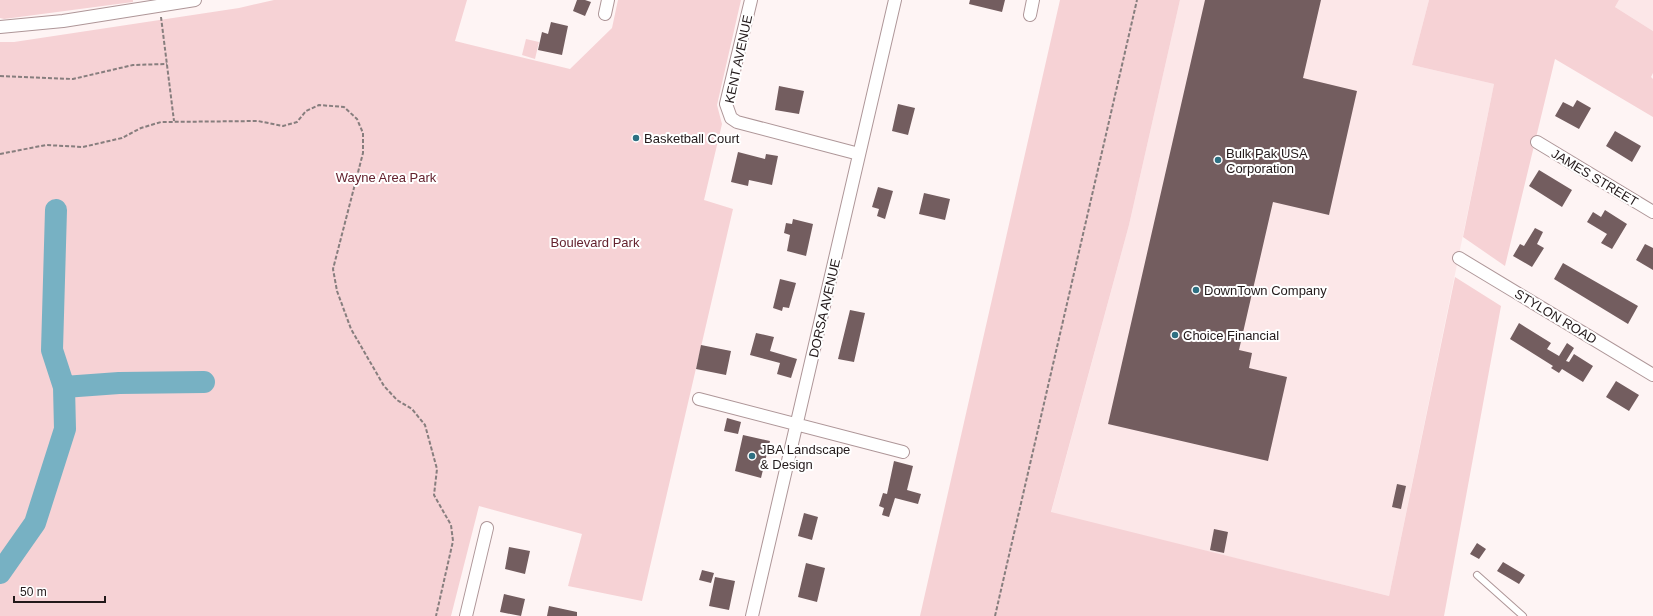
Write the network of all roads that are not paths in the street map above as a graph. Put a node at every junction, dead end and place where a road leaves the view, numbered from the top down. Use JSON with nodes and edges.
{"nodes":[{"id":1,"x":195,"y":0,"type":"edge"},
{"id":2,"x":608,"y":0,"type":"edge"},
{"id":3,"x":751,"y":0,"type":"edge"},
{"id":4,"x":895,"y":0,"type":"edge"},
{"id":5,"x":1033,"y":0,"type":"edge"},
{"id":6,"x":605,"y":14,"type":"dead end"},
{"id":7,"x":1030,"y":15,"type":"dead end"},
{"id":8,"x":0,"y":27,"type":"edge"},
{"id":9,"x":1537,"y":142,"type":"dead end"},
{"id":10,"x":859,"y":154,"type":"junction"},
{"id":11,"x":1653,"y":212,"type":"edge"},
{"id":12,"x":1459,"y":258,"type":"dead end"},
{"id":13,"x":1653,"y":375,"type":"edge"},
{"id":14,"x":699,"y":399,"type":"dead end"},
{"id":15,"x":798,"y":424,"type":"junction"},
{"id":16,"x":903,"y":452,"type":"dead end"},
{"id":17,"x":487,"y":528,"type":"dead end"},
{"id":18,"x":1477,"y":575,"type":"dead end"},
{"id":19,"x":466,"y":616,"type":"edge"},
{"id":20,"x":752,"y":616,"type":"edge"},
{"id":21,"x":1523,"y":616,"type":"edge"}],
"edges":[{"from":1,"to":8,"type":"street"},
{"from":2,"to":6,"type":"street"},
{"from":3,"to":10,"type":"street","name":"KENT AVENUE"},
{"from":4,"to":10,"type":"street","name":"DORSA AVENUE"},
{"from":5,"to":7,"type":"street"},
{"from":9,"to":11,"type":"street","name":"JAMES STREET"},
{"from":10,"to":15,"type":"street","name":"DORSA AVENUE"},
{"from":12,"to":13,"type":"street","name":"STYLON ROAD"},
{"from":14,"to":15,"type":"street"},
{"from":15,"to":16,"type":"street"},
{"from":15,"to":20,"type":"street","name":"DORSA AVENUE"},
{"from":17,"to":19,"type":"street"},
{"from":18,"to":21,"type":"lane"}]}
